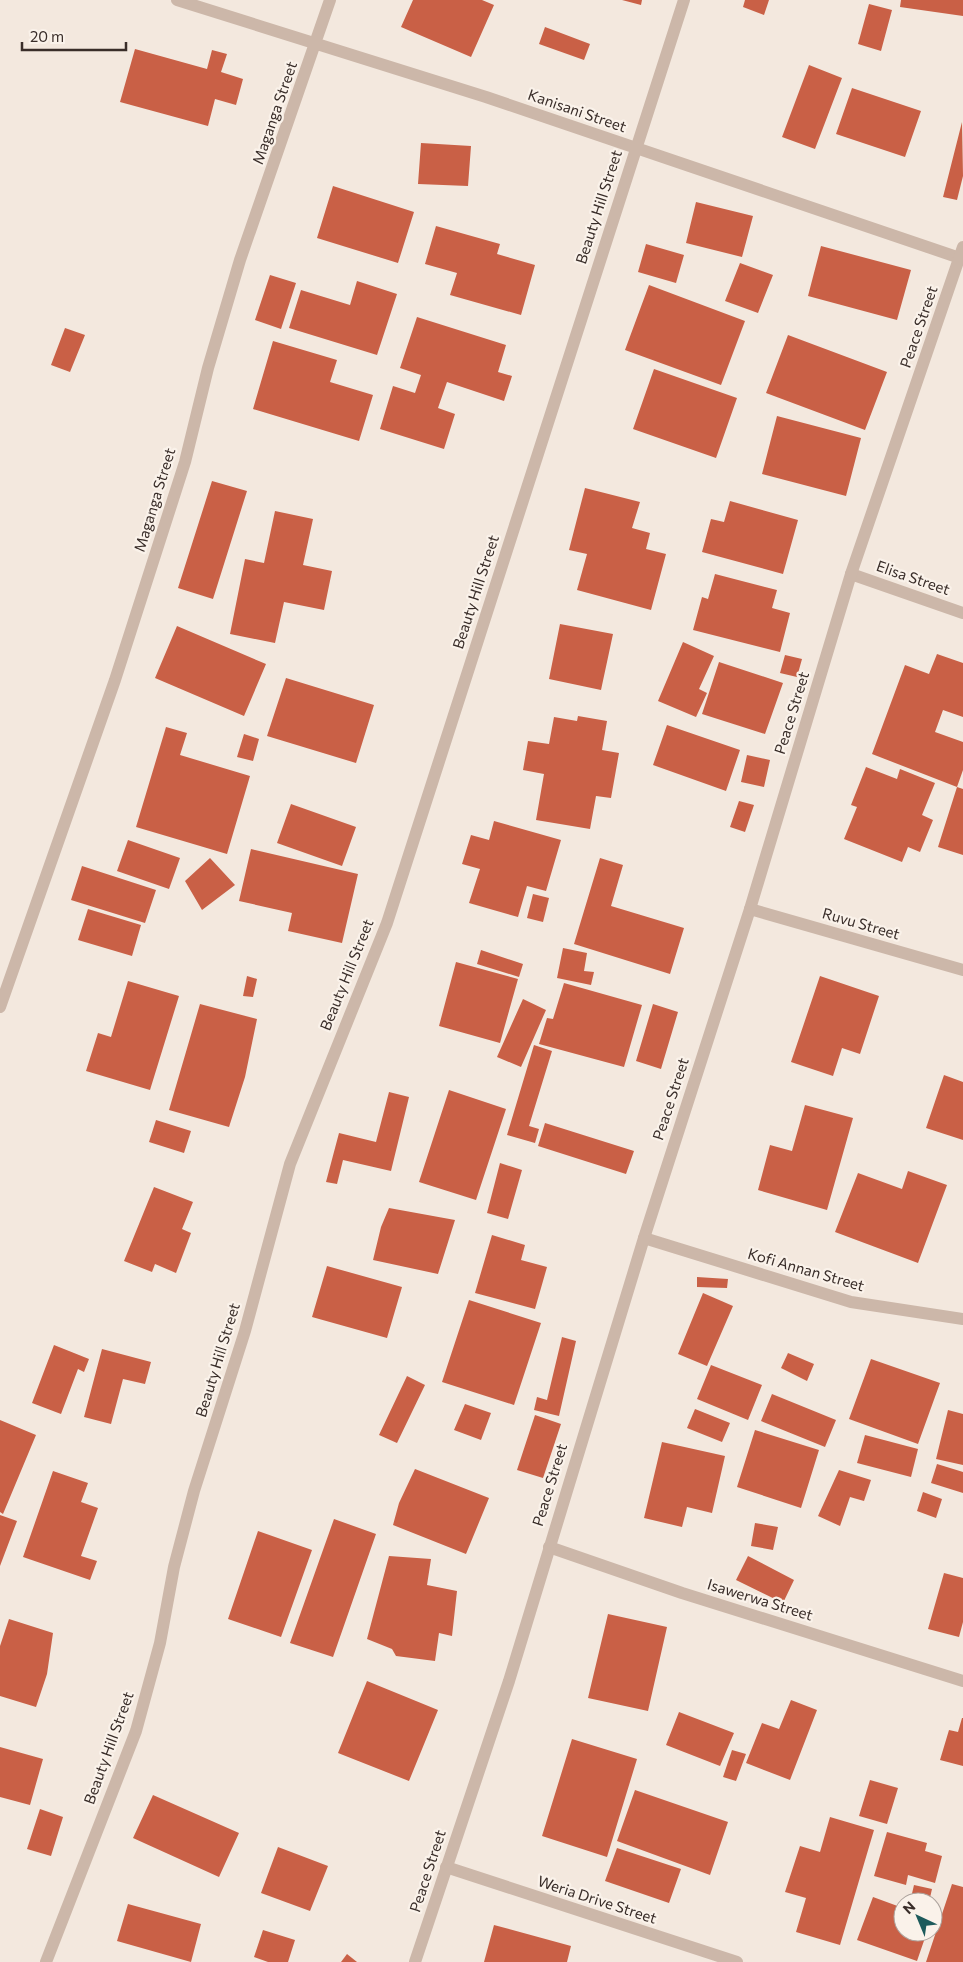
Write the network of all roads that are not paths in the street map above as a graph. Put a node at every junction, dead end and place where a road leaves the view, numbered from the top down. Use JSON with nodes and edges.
{"nodes":[{"id":1,"x":178,"y":0,"type":"edge"},
{"id":2,"x":330,"y":0,"type":"edge"},
{"id":3,"x":684,"y":0,"type":"edge"},
{"id":4,"x":317,"y":42,"type":"junction"},
{"id":5,"x":635,"y":148,"type":"junction"},
{"id":6,"x":962,"y":255,"type":"edge"},
{"id":7,"x":851,"y":574,"type":"junction"},
{"id":8,"x":963,"y":613,"type":"edge"},
{"id":9,"x":750,"y":909,"type":"junction"},
{"id":10,"x":963,"y":970,"type":"edge"},
{"id":11,"x":0,"y":1007,"type":"edge"},
{"id":12,"x":644,"y":1238,"type":"junction"},
{"id":13,"x":963,"y":1319,"type":"edge"},
{"id":14,"x":548,"y":1547,"type":"junction"},
{"id":15,"x":963,"y":1681,"type":"edge"},
{"id":16,"x":446,"y":1867,"type":"junction"},
{"id":17,"x":46,"y":1962,"type":"edge"},
{"id":18,"x":415,"y":1962,"type":"edge"},
{"id":19,"x":737,"y":1962,"type":"edge"}],
"edges":[{"from":1,"to":4,"type":"street","name":"Kanisani Street"},
{"from":2,"to":4,"type":"street","name":"Maganga Street"},
{"from":3,"to":5,"type":"street","name":"Beauty Hill Street"},
{"from":4,"to":5,"type":"street","name":"Kanisani Street"},
{"from":4,"to":11,"type":"street","name":"Maganga Street"},
{"from":5,"to":6,"type":"street","name":"Kanisani Street"},
{"from":5,"to":17,"type":"street","name":"Beauty Hill Street"},
{"from":6,"to":7,"type":"street","name":"Peace Street"},
{"from":7,"to":8,"type":"street","name":"Elisa Street"},
{"from":7,"to":9,"type":"street","name":"Peace Street"},
{"from":9,"to":10,"type":"street","name":"Ruvu Street"},
{"from":9,"to":12,"type":"street","name":"Peace Street"},
{"from":12,"to":13,"type":"street","name":"Kofi Annan Street"},
{"from":12,"to":14,"type":"street","name":"Peace Street"},
{"from":14,"to":15,"type":"street","name":"Isawerwa Street"},
{"from":14,"to":16,"type":"street","name":"Peace Street"},
{"from":16,"to":18,"type":"street","name":"Peace Street"},
{"from":16,"to":19,"type":"street","name":"Weria Drive Street"}]}
